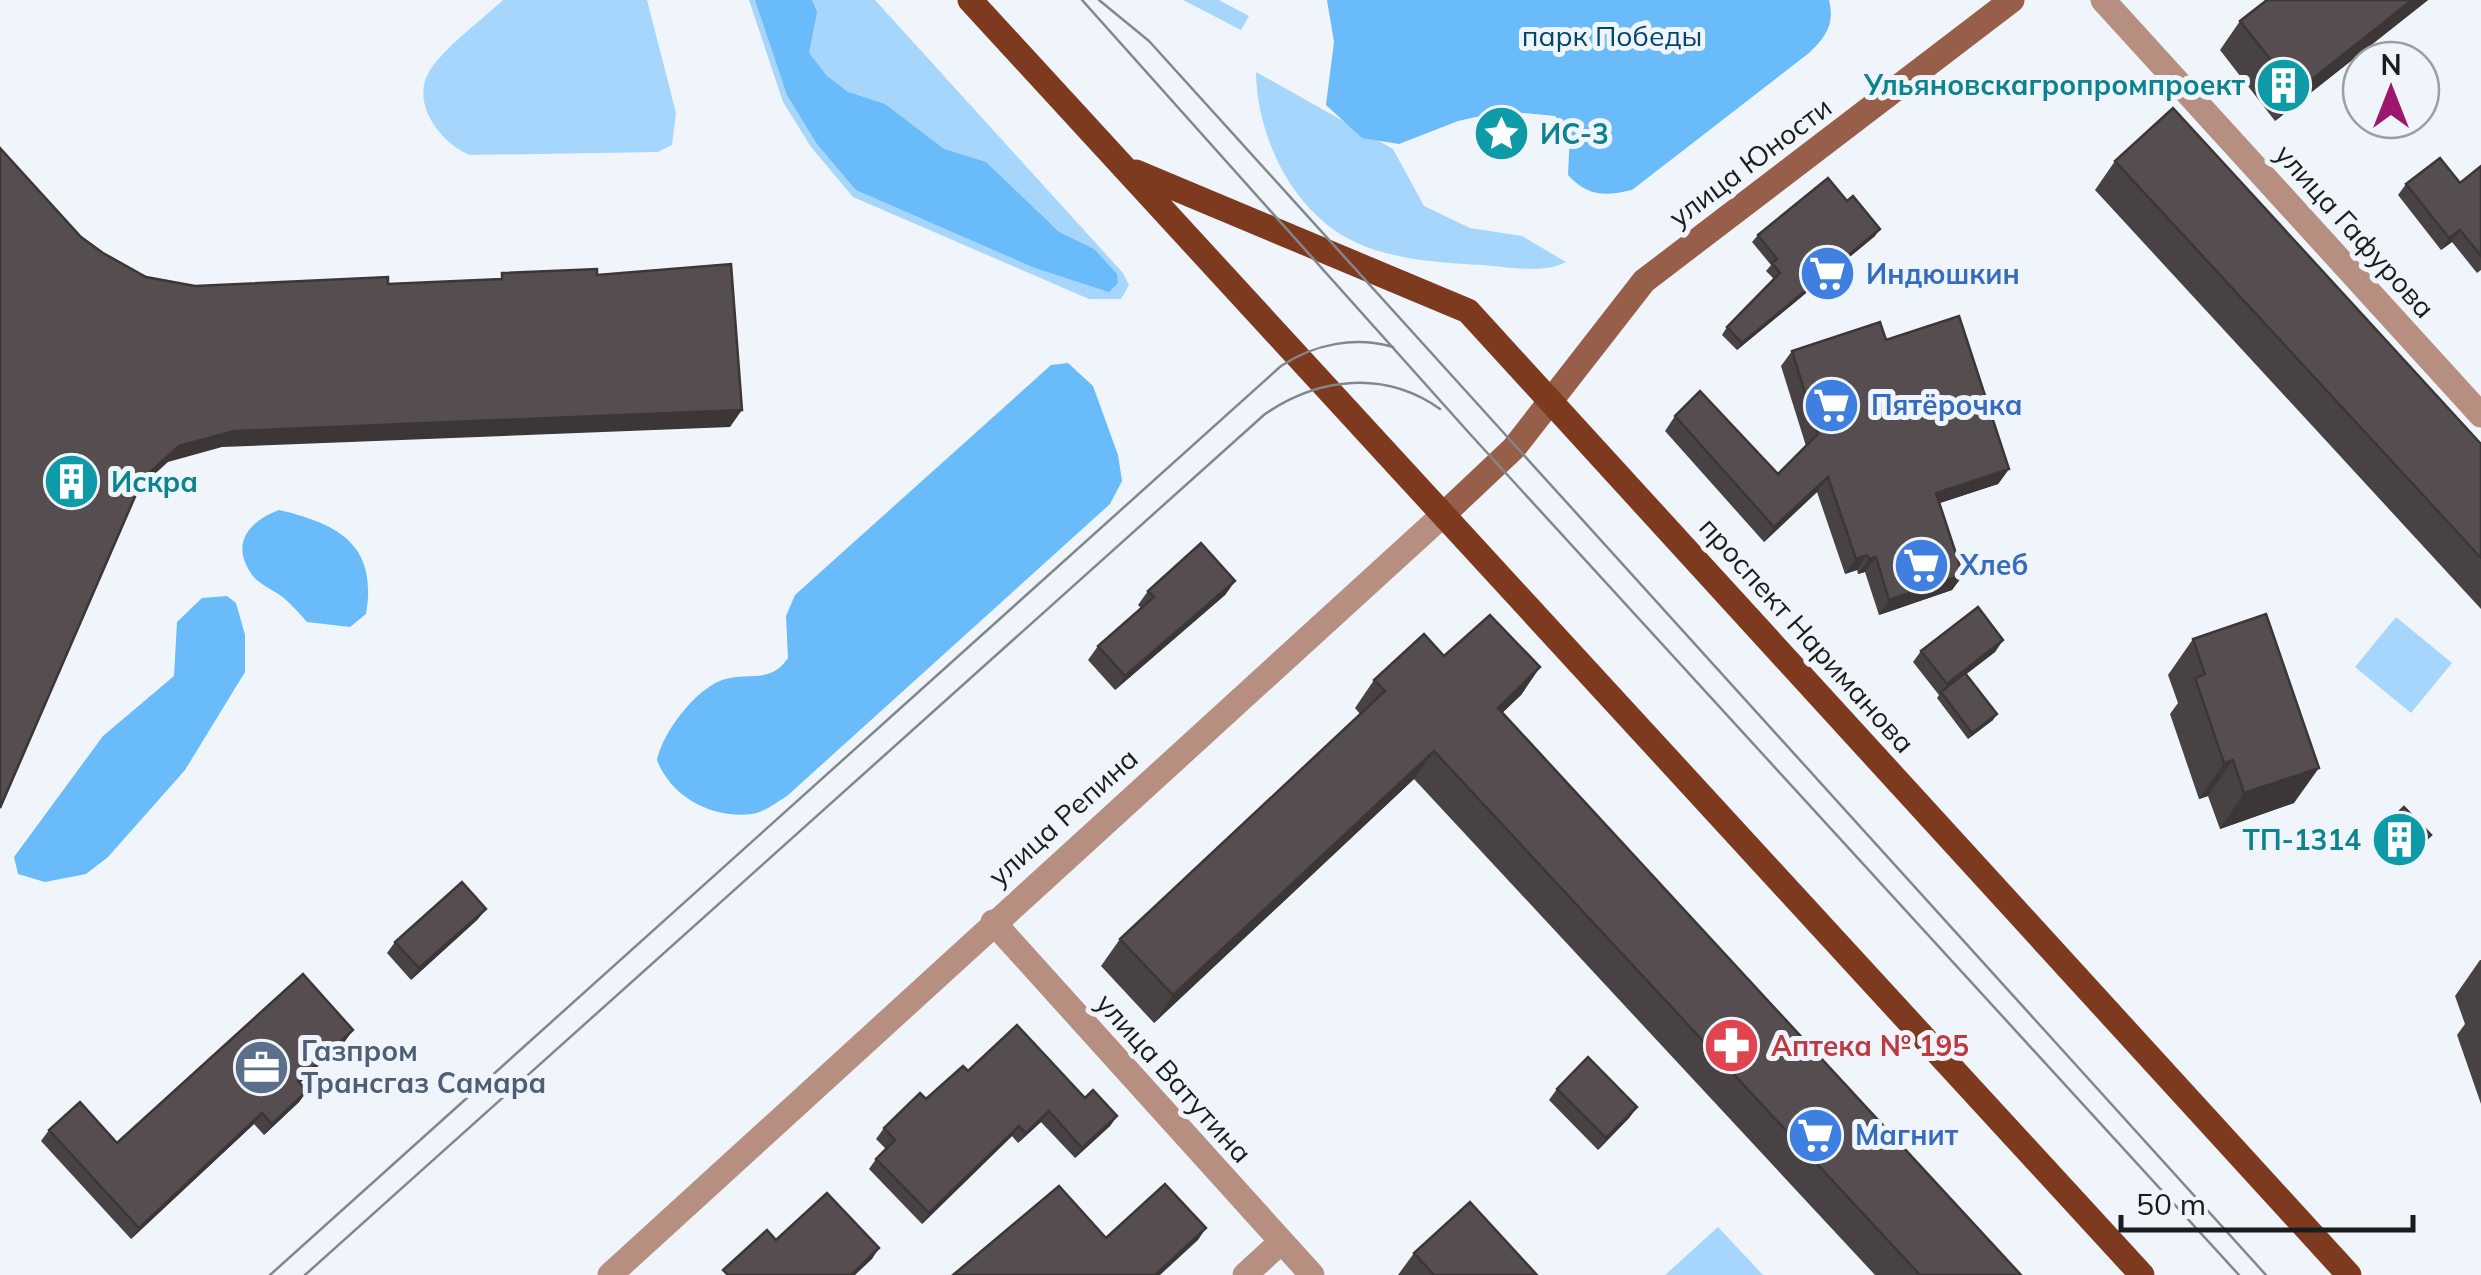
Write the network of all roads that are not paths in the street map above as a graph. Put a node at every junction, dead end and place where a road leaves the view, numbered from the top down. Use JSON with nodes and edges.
{"nodes":[{"id":1,"x":970,"y":0,"type":"edge"},
{"id":2,"x":2012,"y":0,"type":"edge"},
{"id":3,"x":2103,"y":0,"type":"edge"},
{"id":4,"x":1127,"y":168,"type":"junction"},
{"id":5,"x":1552,"y":400,"type":"junction"},
{"id":6,"x":2481,"y":414,"type":"edge"},
{"id":7,"x":1444,"y":514,"type":"junction"},
{"id":8,"x":993,"y":922,"type":"junction"},
{"id":9,"x":1282,"y":1242,"type":"junction"},
{"id":10,"x":610,"y":1275,"type":"edge"},
{"id":11,"x":1244,"y":1275,"type":"edge"},
{"id":12,"x":1312,"y":1275,"type":"edge"},
{"id":13,"x":2142,"y":1275,"type":"edge"},
{"id":14,"x":2348,"y":1275,"type":"edge"}],
"edges":[{"from":1,"to":4,"type":"main road","name":"проспект Нариманова"},
{"from":2,"to":5,"type":"main road","name":"улица Юности"},
{"from":3,"to":6,"type":"street","name":"улица Гафурова"},
{"from":4,"to":5,"type":"main road","name":"проспект Нариманова"},
{"from":4,"to":7,"type":"main road","name":"проспект Нариманова"},
{"from":5,"to":7,"type":"main road","name":"улица Репина"},
{"from":5,"to":14,"type":"main road","name":"проспект Нариманова"},
{"from":7,"to":8,"type":"street","name":"улица Репина"},
{"from":7,"to":13,"type":"main road","name":"проспект Нариманова"},
{"from":8,"to":9,"type":"street","name":"улица Ватутина"},
{"from":8,"to":10,"type":"street","name":"улица Репина"},
{"from":9,"to":11,"type":"street"},
{"from":9,"to":12,"type":"street","name":"улица Ватутина"}]}
